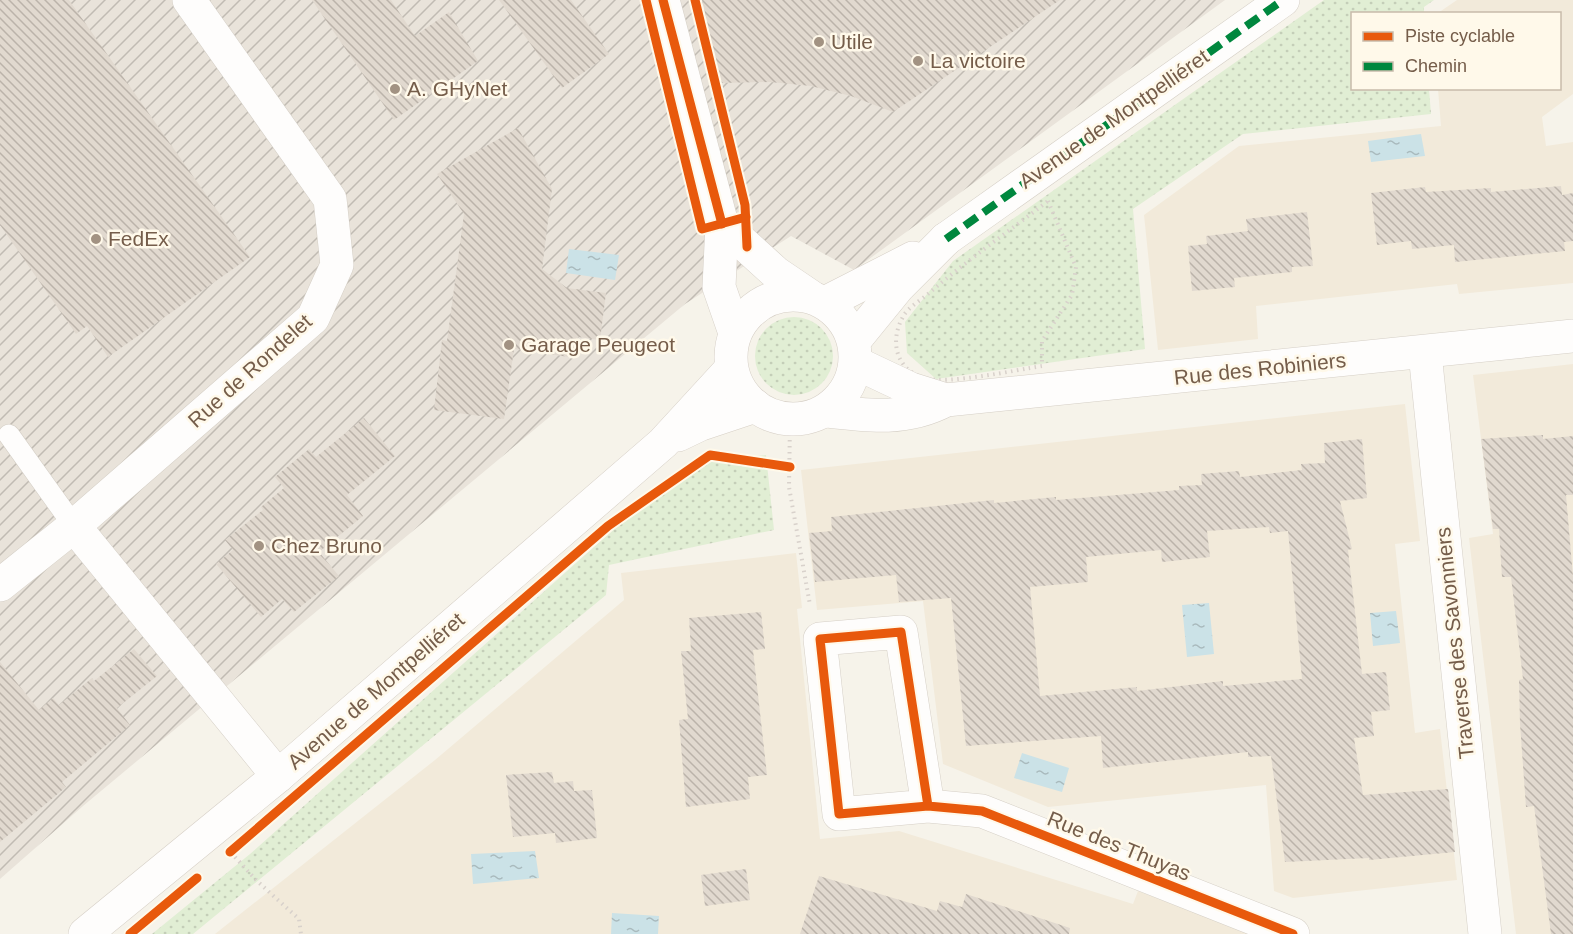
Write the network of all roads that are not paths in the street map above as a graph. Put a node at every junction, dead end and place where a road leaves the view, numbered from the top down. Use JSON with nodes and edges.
{"nodes":[{"id":1,"x":189,"y":0,"type":"edge"},
{"id":2,"x":663,"y":0,"type":"edge"},
{"id":3,"x":1283,"y":0,"type":"edge"},
{"id":4,"x":722,"y":224,"type":"junction"},
{"id":5,"x":946,"y":239,"type":"junction"},
{"id":6,"x":818,"y":300,"type":"junction"},
{"id":7,"x":735,"y":333,"type":"junction"},
{"id":8,"x":1573,"y":336,"type":"edge"},
{"id":9,"x":855,"y":352,"type":"junction"},
{"id":10,"x":1425,"y":353,"type":"junction"},
{"id":11,"x":731,"y":369,"type":"junction"},
{"id":12,"x":946,"y":400,"type":"junction"},
{"id":13,"x":755,"y":406,"type":"junction"},
{"id":14,"x":826,"y":411,"type":"junction"},
{"id":15,"x":9,"y":435,"type":"dead end"},
{"id":16,"x":663,"y":443,"type":"junction"},
{"id":17,"x":74,"y":526,"type":"junction"},
{"id":18,"x":0,"y":585,"type":"edge"},
{"id":19,"x":279,"y":776,"type":"junction"},
{"id":20,"x":928,"y":806,"type":"junction"},
{"id":21,"x":85,"y":934,"type":"edge"},
{"id":22,"x":1293,"y":934,"type":"edge"},
{"id":23,"x":1485,"y":934,"type":"edge"}],
"edges":[{"from":1,"to":17,"type":"street","name":"Rue de Rondelet"},
{"from":2,"to":4,"type":"street"},
{"from":3,"to":5,"type":"street","name":"Avenue de Montpelliéret"},
{"from":4,"to":6,"type":"street"},
{"from":4,"to":7,"type":"street"},
{"from":5,"to":6,"type":"street","name":"Avenue de Montpelliéret"},
{"from":5,"to":9,"type":"street","name":"Avenue de Montpelliéret"},
{"from":6,"to":7,"type":"street"},
{"from":6,"to":9,"type":"street"},
{"from":7,"to":11,"type":"street"},
{"from":8,"to":10,"type":"street","name":"Rue des Robiniers"},
{"from":9,"to":12,"type":"street","name":"Rue des Robiniers"},
{"from":9,"to":14,"type":"street"},
{"from":10,"to":12,"type":"street","name":"Rue des Robiniers"},
{"from":10,"to":23,"type":"street","name":"Traverse des Savonniers"},
{"from":11,"to":13,"type":"street"},
{"from":11,"to":16,"type":"street","name":"Avenue de Montpelliéret"},
{"from":12,"to":14,"type":"street","name":"Rue des Robiniers"},
{"from":13,"to":14,"type":"street"},
{"from":13,"to":16,"type":"street","name":"Avenue de Montpelliéret"},
{"from":15,"to":17,"type":"lane"},
{"from":16,"to":19,"type":"street","name":"Avenue de Montpelliéret"},
{"from":17,"to":18,"type":"street","name":"Rue de Rondelet"},
{"from":17,"to":19,"type":"street"},
{"from":19,"to":21,"type":"street","name":"Avenue de Montpelliéret"},
{"from":20,"to":20,"type":"street","name":"Rue des Thuyas"},
{"from":20,"to":22,"type":"street","name":"Rue des Thuyas"}]}
